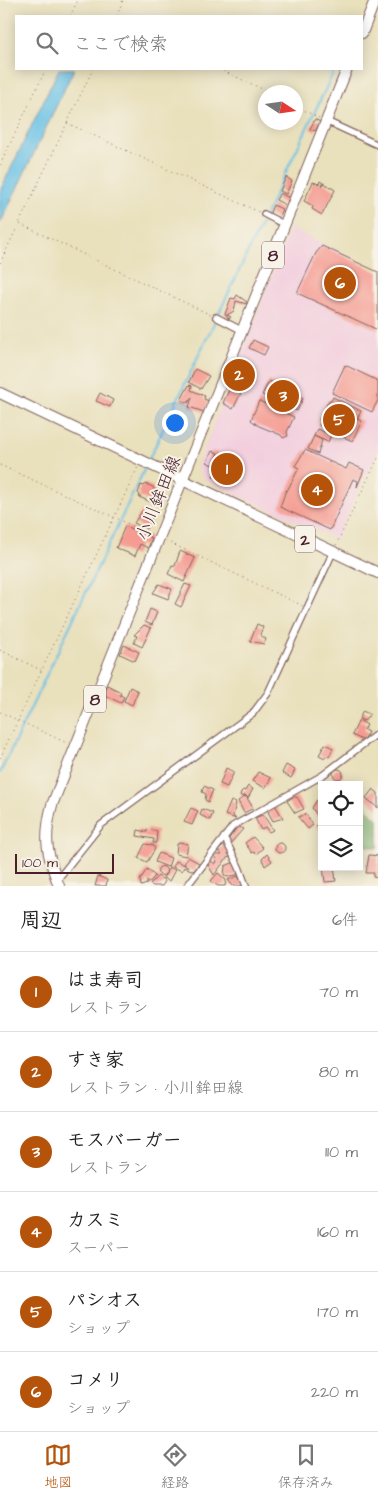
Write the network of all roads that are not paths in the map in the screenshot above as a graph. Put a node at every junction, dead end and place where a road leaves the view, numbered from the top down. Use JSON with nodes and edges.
{"nodes":[{"id":1,"x":375,"y":0,"type":"edge"},
{"id":2,"x":363,"y":30,"type":"edge"},
{"id":3,"x":347,"y":70,"type":"edge"},
{"id":4,"x":326,"y":122,"type":"junction"},
{"id":5,"x":378,"y":145,"type":"edge"},
{"id":6,"x":265,"y":215,"type":"road end"},
{"id":7,"x":285,"y":224,"type":"junction"},
{"id":8,"x":217,"y":318,"type":"road end"},
{"id":9,"x":243,"y":331,"type":"junction"},
{"id":10,"x":0,"y":394,"type":"edge"},
{"id":11,"x":183,"y":481,"type":"junction"},
{"id":12,"x":333,"y":552,"type":"junction"},
{"id":13,"x":378,"y":573,"type":"edge"},
{"id":14,"x":378,"y":733,"type":"edge"},
{"id":15,"x":224,"y":837,"type":"junction"},
{"id":16,"x":58,"y":883,"type":"edge"},
{"id":17,"x":187,"y":886,"type":"edge"},
{"id":18,"x":246,"y":886,"type":"edge"}],
"edges":[{"from":1,"to":2,"type":"main road"},
{"from":3,"to":4,"type":"main road","name":"小川鉾田線","number":"8"},
{"from":4,"to":5,"type":"street"},
{"from":4,"to":7,"type":"main road","name":"小川鉾田線","number":"8"},
{"from":6,"to":7,"type":"street"},
{"from":7,"to":9,"type":"main road","name":"小川鉾田線","number":"8"},
{"from":8,"to":9,"type":"street"},
{"from":9,"to":11,"type":"main road","name":"小川鉾田線","number":"8"},
{"from":10,"to":11,"type":"main road","number":"2"},
{"from":11,"to":12,"type":"main road","number":"2"},
{"from":11,"to":16,"type":"main road","name":"小川鉾田線","number":"8"},
{"from":12,"to":13,"type":"main road","number":"2"},
{"from":12,"to":16,"type":"street"},
{"from":14,"to":15,"type":"street"},
{"from":15,"to":17,"type":"street"},
{"from":15,"to":18,"type":"street"}]}
